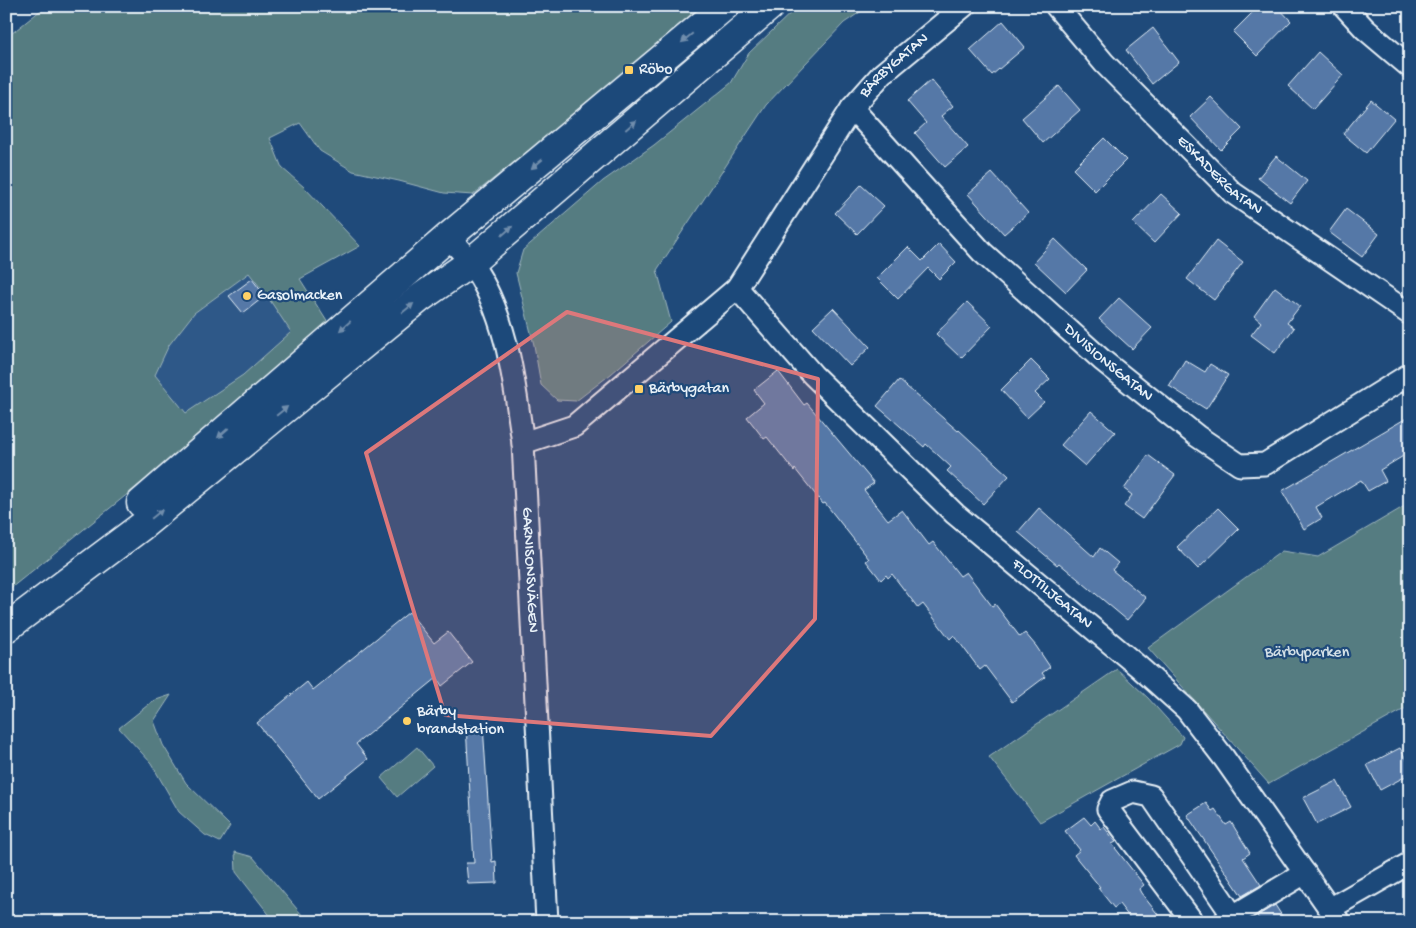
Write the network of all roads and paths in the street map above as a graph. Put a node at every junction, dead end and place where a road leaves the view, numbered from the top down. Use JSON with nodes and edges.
{"nodes":[{"id":1,"x":725,"y":6,"type":"edge"},
{"id":2,"x":770,"y":6,"type":"edge"},
{"id":3,"x":964,"y":6,"type":"edge"},
{"id":4,"x":1056,"y":6,"type":"edge"},
{"id":5,"x":1344,"y":6,"type":"edge"},
{"id":6,"x":1410,"y":67,"type":"edge"},
{"id":7,"x":852,"y":108,"type":"junction"},
{"id":8,"x":448,"y":237,"type":"junction"},
{"id":9,"x":470,"y":263,"type":"junction"},
{"id":10,"x":737,"y":288,"type":"junction"},
{"id":11,"x":1410,"y":314,"type":"edge"},
{"id":12,"x":1410,"y":374,"type":"edge"},
{"id":13,"x":523,"y":443,"type":"junction"},
{"id":14,"x":6,"y":620,"type":"edge"},
{"id":15,"x":6,"y":628,"type":"edge"},
{"id":16,"x":1410,"y":863,"type":"edge"},
{"id":17,"x":1305,"y":873,"type":"junction"},
{"id":18,"x":1335,"y":915,"type":"edge"},
{"id":19,"x":1232,"y":920,"type":"edge"},
{"id":20,"x":547,"y":922,"type":"edge"},
{"id":21,"x":1193,"y":922,"type":"edge"}],
"edges":[{"from":1,"to":8,"type":"main road","one_way":true},
{"from":9,"to":2,"type":"main road","one_way":true},
{"from":3,"to":7,"type":"street","name":"BÄRBYGATAN"},
{"from":4,"to":11,"type":"street","name":"ESKADERGATAN"},
{"from":5,"to":6,"type":"street"},
{"from":7,"to":10,"type":"street","name":"BÄRBYGATAN"},
{"from":7,"to":12,"type":"street","name":"DIVISIONSGATAN"},
{"from":8,"to":9,"type":"street","name":"GARNISONSVÄGEN"},
{"from":8,"to":14,"type":"main road","one_way":true},
{"from":9,"to":13,"type":"street","name":"GARNISONSVÄGEN"},
{"from":15,"to":9,"type":"main road","one_way":true},
{"from":10,"to":13,"type":"street","name":"BÄRBYGATAN"},
{"from":10,"to":17,"type":"street","name":"FLOTTILJGATAN"},
{"from":13,"to":20,"type":"street","name":"GARNISONSVÄGEN"},
{"from":16,"to":18,"type":"street"},
{"from":17,"to":18,"type":"street","name":"FLOTTILJGATAN"},
{"from":17,"to":19,"type":"street"},
{"from":19,"to":21,"type":"street"}]}
